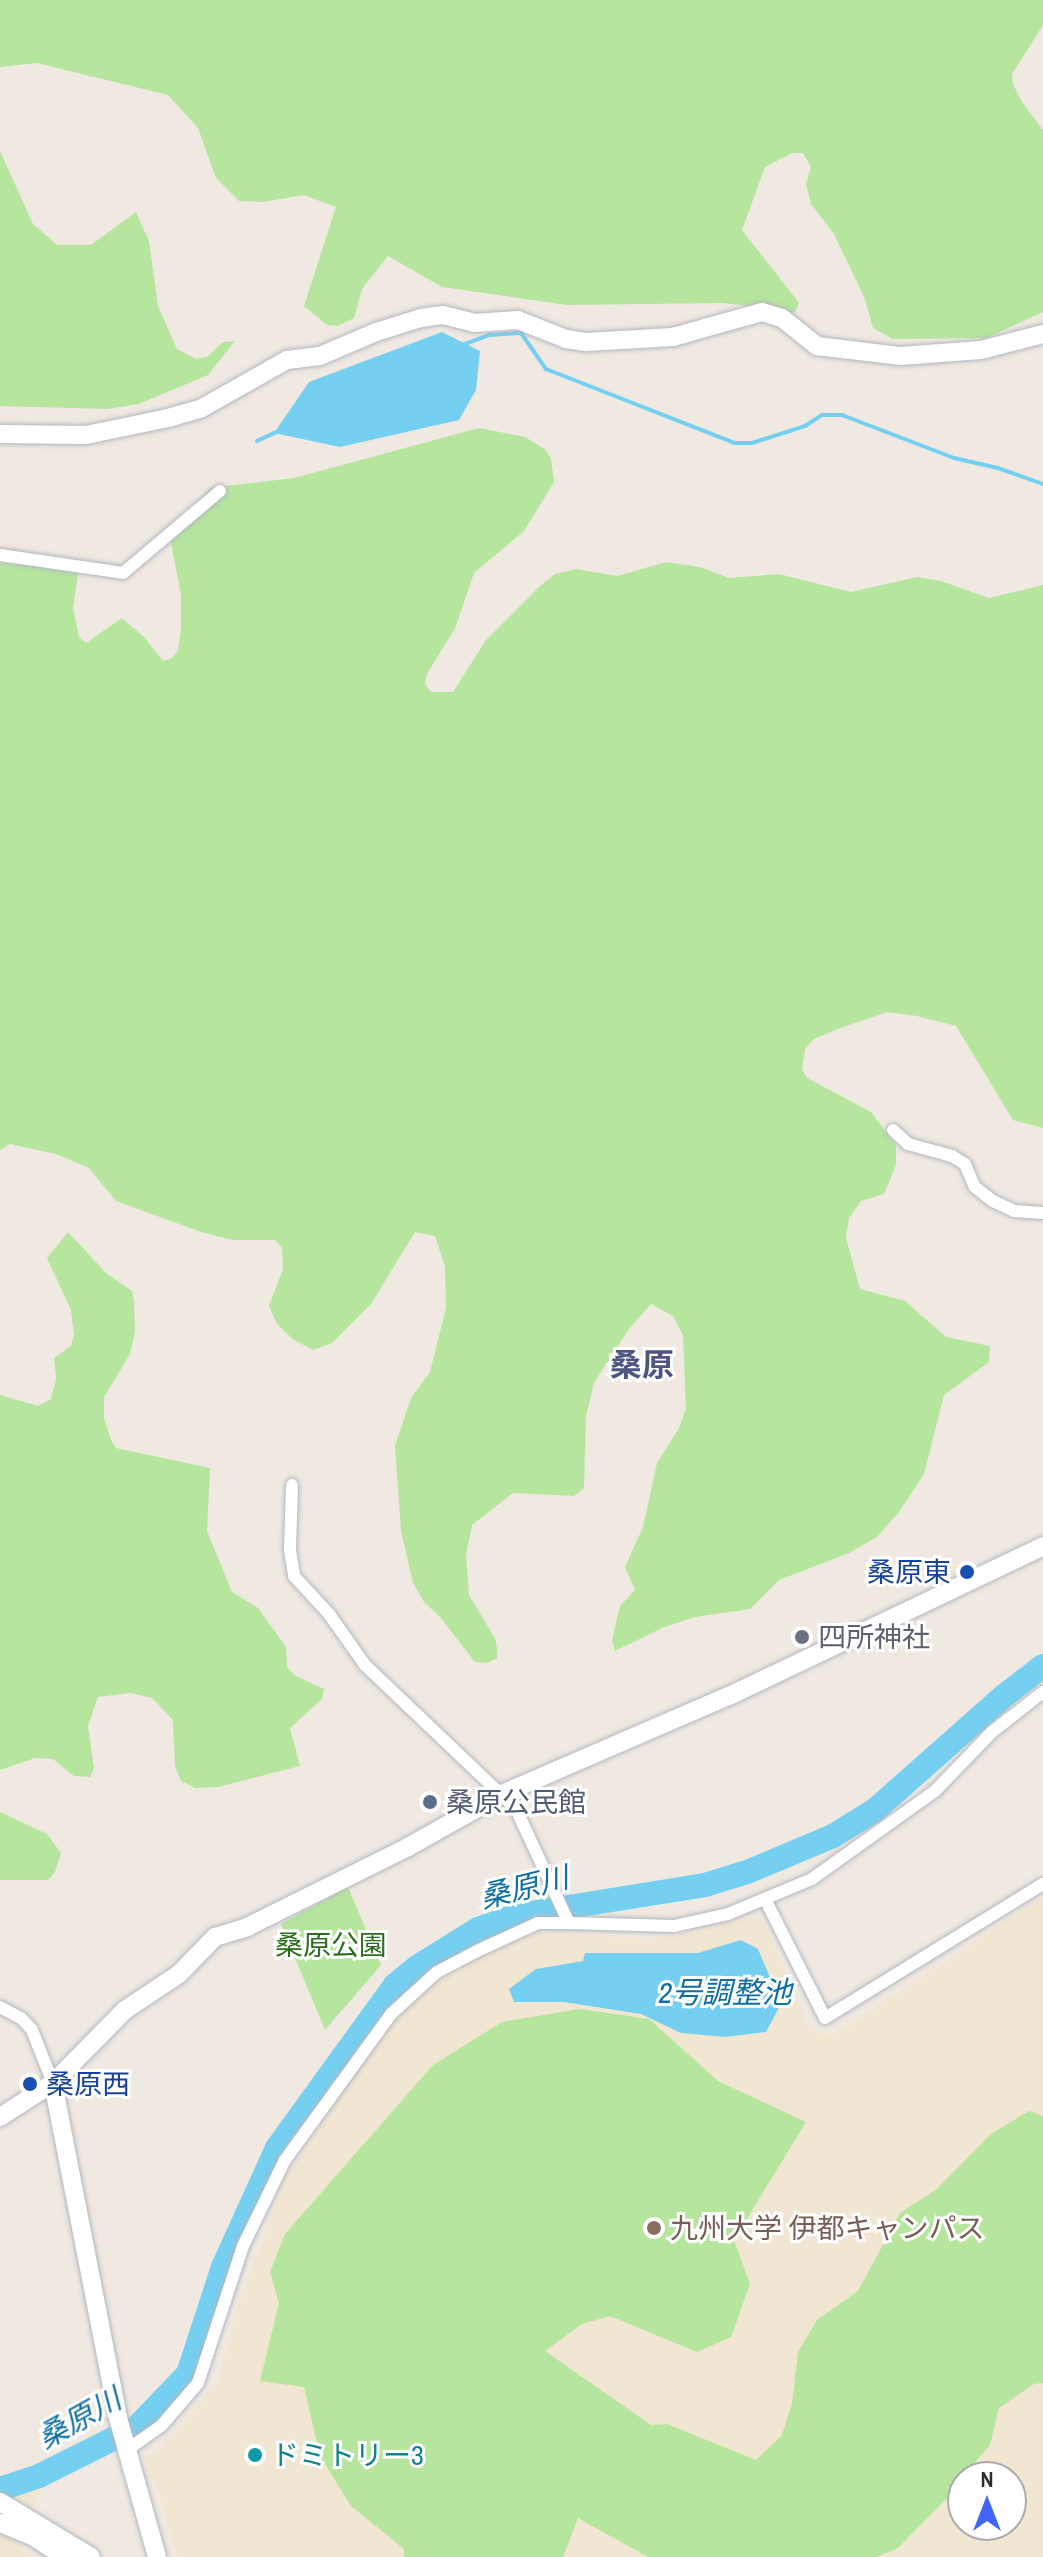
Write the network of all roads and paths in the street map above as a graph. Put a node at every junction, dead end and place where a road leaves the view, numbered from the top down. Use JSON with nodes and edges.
{"nodes":[{"id":1,"x":1043,"y":334,"type":"edge"},
{"id":2,"x":0,"y":434,"type":"edge"},
{"id":3,"x":220,"y":491,"type":"dead end"},
{"id":4,"x":0,"y":555,"type":"edge"},
{"id":5,"x":893,"y":1130,"type":"dead end"},
{"id":6,"x":1043,"y":1213,"type":"edge"},
{"id":7,"x":292,"y":1485,"type":"dead end"},
{"id":8,"x":1043,"y":1546,"type":"edge"},
{"id":9,"x":1043,"y":1692,"type":"edge"},
{"id":10,"x":502,"y":1794,"type":"junction"},
{"id":11,"x":1043,"y":1884,"type":"edge"},
{"id":12,"x":765,"y":1899,"type":"junction"},
{"id":13,"x":567,"y":1920,"type":"junction"},
{"id":14,"x":0,"y":2007,"type":"edge"},
{"id":15,"x":53,"y":2083,"type":"junction"},
{"id":16,"x":0,"y":2117,"type":"edge"},
{"id":17,"x":126,"y":2447,"type":"junction"},
{"id":18,"x":8,"y":2506,"type":"edge"},
{"id":19,"x":0,"y":2523,"type":"edge"},
{"id":20,"x":65,"y":2557,"type":"edge"},
{"id":21,"x":91,"y":2557,"type":"edge"},
{"id":22,"x":157,"y":2557,"type":"edge"}],
"edges":[{"from":1,"to":2,"type":"street"},
{"from":3,"to":4,"type":"street"},
{"from":5,"to":6,"type":"street"},
{"from":7,"to":10,"type":"street"},
{"from":8,"to":10,"type":"street"},
{"from":9,"to":12,"type":"street"},
{"from":10,"to":13,"type":"street"},
{"from":10,"to":15,"type":"street"},
{"from":11,"to":12,"type":"street"},
{"from":12,"to":13,"type":"street"},
{"from":13,"to":17,"type":"street"},
{"from":14,"to":15,"type":"street"},
{"from":15,"to":16,"type":"street"},
{"from":15,"to":17,"type":"street"},
{"from":17,"to":22,"type":"street"},
{"from":18,"to":21,"type":"street"},
{"from":19,"to":20,"type":"street"}]}
